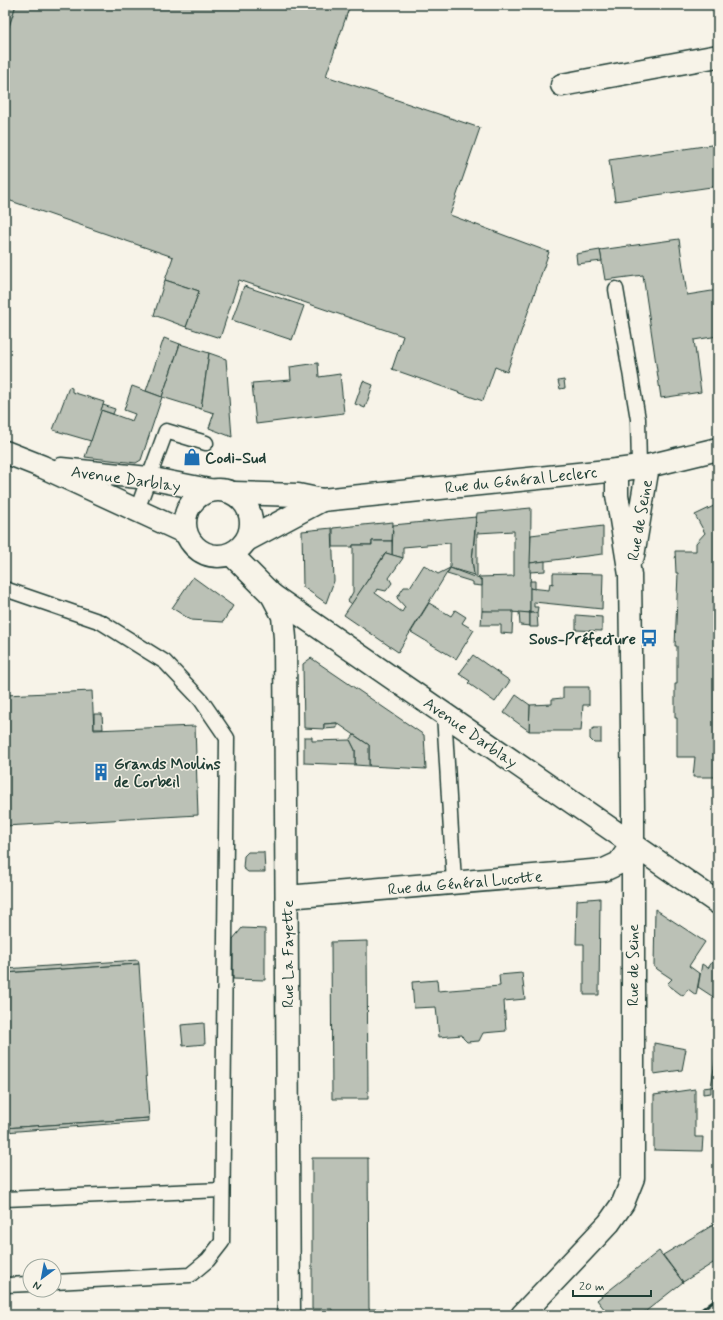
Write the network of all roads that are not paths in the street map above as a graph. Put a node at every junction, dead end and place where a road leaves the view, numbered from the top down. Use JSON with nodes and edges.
{"nodes":[{"id":1,"x":718,"y":56,"type":"edge"},
{"id":2,"x":562,"y":85,"type":"dead end"},
{"id":3,"x":616,"y":289,"type":"dead end"},
{"id":4,"x":206,"y":443,"type":"dead end"},
{"id":5,"x":718,"y":449,"type":"edge"},
{"id":6,"x":5,"y":452,"type":"edge"},
{"id":7,"x":643,"y":466,"type":"junction"},
{"id":8,"x":44,"y":467,"type":"junction"},
{"id":9,"x":616,"y":470,"type":"junction"},
{"id":10,"x":148,"y":478,"type":"junction"},
{"id":11,"x":209,"y":490,"type":"junction"},
{"id":12,"x":234,"y":493,"type":"junction"},
{"id":13,"x":322,"y":500,"type":"junction"},
{"id":14,"x":137,"y":510,"type":"junction"},
{"id":15,"x":186,"y":533,"type":"junction"},
{"id":16,"x":248,"y":540,"type":"junction"},
{"id":17,"x":231,"y":554,"type":"junction"},
{"id":18,"x":630,"y":575,"type":"junction"},
{"id":19,"x":5,"y":589,"type":"edge"},
{"id":20,"x":272,"y":595,"type":"junction"},
{"id":21,"x":444,"y":713,"type":"junction"},
{"id":22,"x":632,"y":844,"type":"junction"},
{"id":23,"x":454,"y":882,"type":"junction"},
{"id":24,"x":286,"y":897,"type":"junction"},
{"id":25,"x":718,"y":903,"type":"edge"},
{"id":26,"x":222,"y":1190,"type":"junction"},
{"id":27,"x":5,"y":1199,"type":"edge"},
{"id":28,"x":62,"y":1282,"type":"edge"},
{"id":29,"x":22,"y":1284,"type":"edge"},
{"id":30,"x":5,"y":1285,"type":"edge"},
{"id":31,"x":289,"y":1315,"type":"edge"},
{"id":32,"x":522,"y":1315,"type":"edge"}],
"edges":[{"from":1,"to":2,"type":"street"},
{"from":3,"to":7,"type":"lane"},
{"from":4,"to":10,"type":"lane"},
{"from":5,"to":7,"type":"street","name":"Rue du Général Leclerc"},
{"from":6,"to":8,"type":"street","name":"Avenue Darblay"},
{"from":7,"to":9,"type":"street","name":"Rue du Général Leclerc"},
{"from":7,"to":18,"type":"street","name":"Rue de Seine"},
{"from":8,"to":10,"type":"street","name":"Avenue Darblay"},
{"from":8,"to":14,"type":"street","name":"Avenue Darblay"},
{"from":9,"to":13,"type":"street","name":"Rue du Général Leclerc"},
{"from":9,"to":18,"type":"street","name":"Rue de Seine"},
{"from":10,"to":11,"type":"street","name":"Avenue Darblay"},
{"from":10,"to":14,"type":"lane"},
{"from":11,"to":12,"type":"street","name":"Avenue Darblay"},
{"from":11,"to":15,"type":"street","name":"Avenue Darblay"},
{"from":12,"to":13,"type":"street","name":"Rue du Général Leclerc"},
{"from":12,"to":16,"type":"street"},
{"from":13,"to":16,"type":"street","name":"Rue du Général Leclerc"},
{"from":14,"to":15,"type":"street","name":"Avenue Darblay"},
{"from":15,"to":17,"type":"street","name":"Avenue Darblay"},
{"from":16,"to":17,"type":"street"},
{"from":17,"to":20,"type":"street","name":"Avenue Darblay"},
{"from":18,"to":22,"type":"street","name":"Rue de Seine"},
{"from":19,"to":26,"type":"lane"},
{"from":20,"to":21,"type":"street","name":"Avenue Darblay"},
{"from":20,"to":24,"type":"street","name":"Rue La Fayette"},
{"from":21,"to":22,"type":"street","name":"Avenue Darblay"},
{"from":21,"to":23,"type":"lane"},
{"from":22,"to":23,"type":"street","name":"Rue du Général Lucotte"},
{"from":22,"to":25,"type":"street","name":"Avenue Darblay"},
{"from":22,"to":32,"type":"street","name":"Rue de Seine"},
{"from":23,"to":24,"type":"street","name":"Rue du Général Lucotte"},
{"from":24,"to":31,"type":"street","name":"Rue La Fayette"},
{"from":26,"to":27,"type":"lane"},
{"from":26,"to":28,"type":"lane"},
{"from":29,"to":30,"type":"lane"}]}
